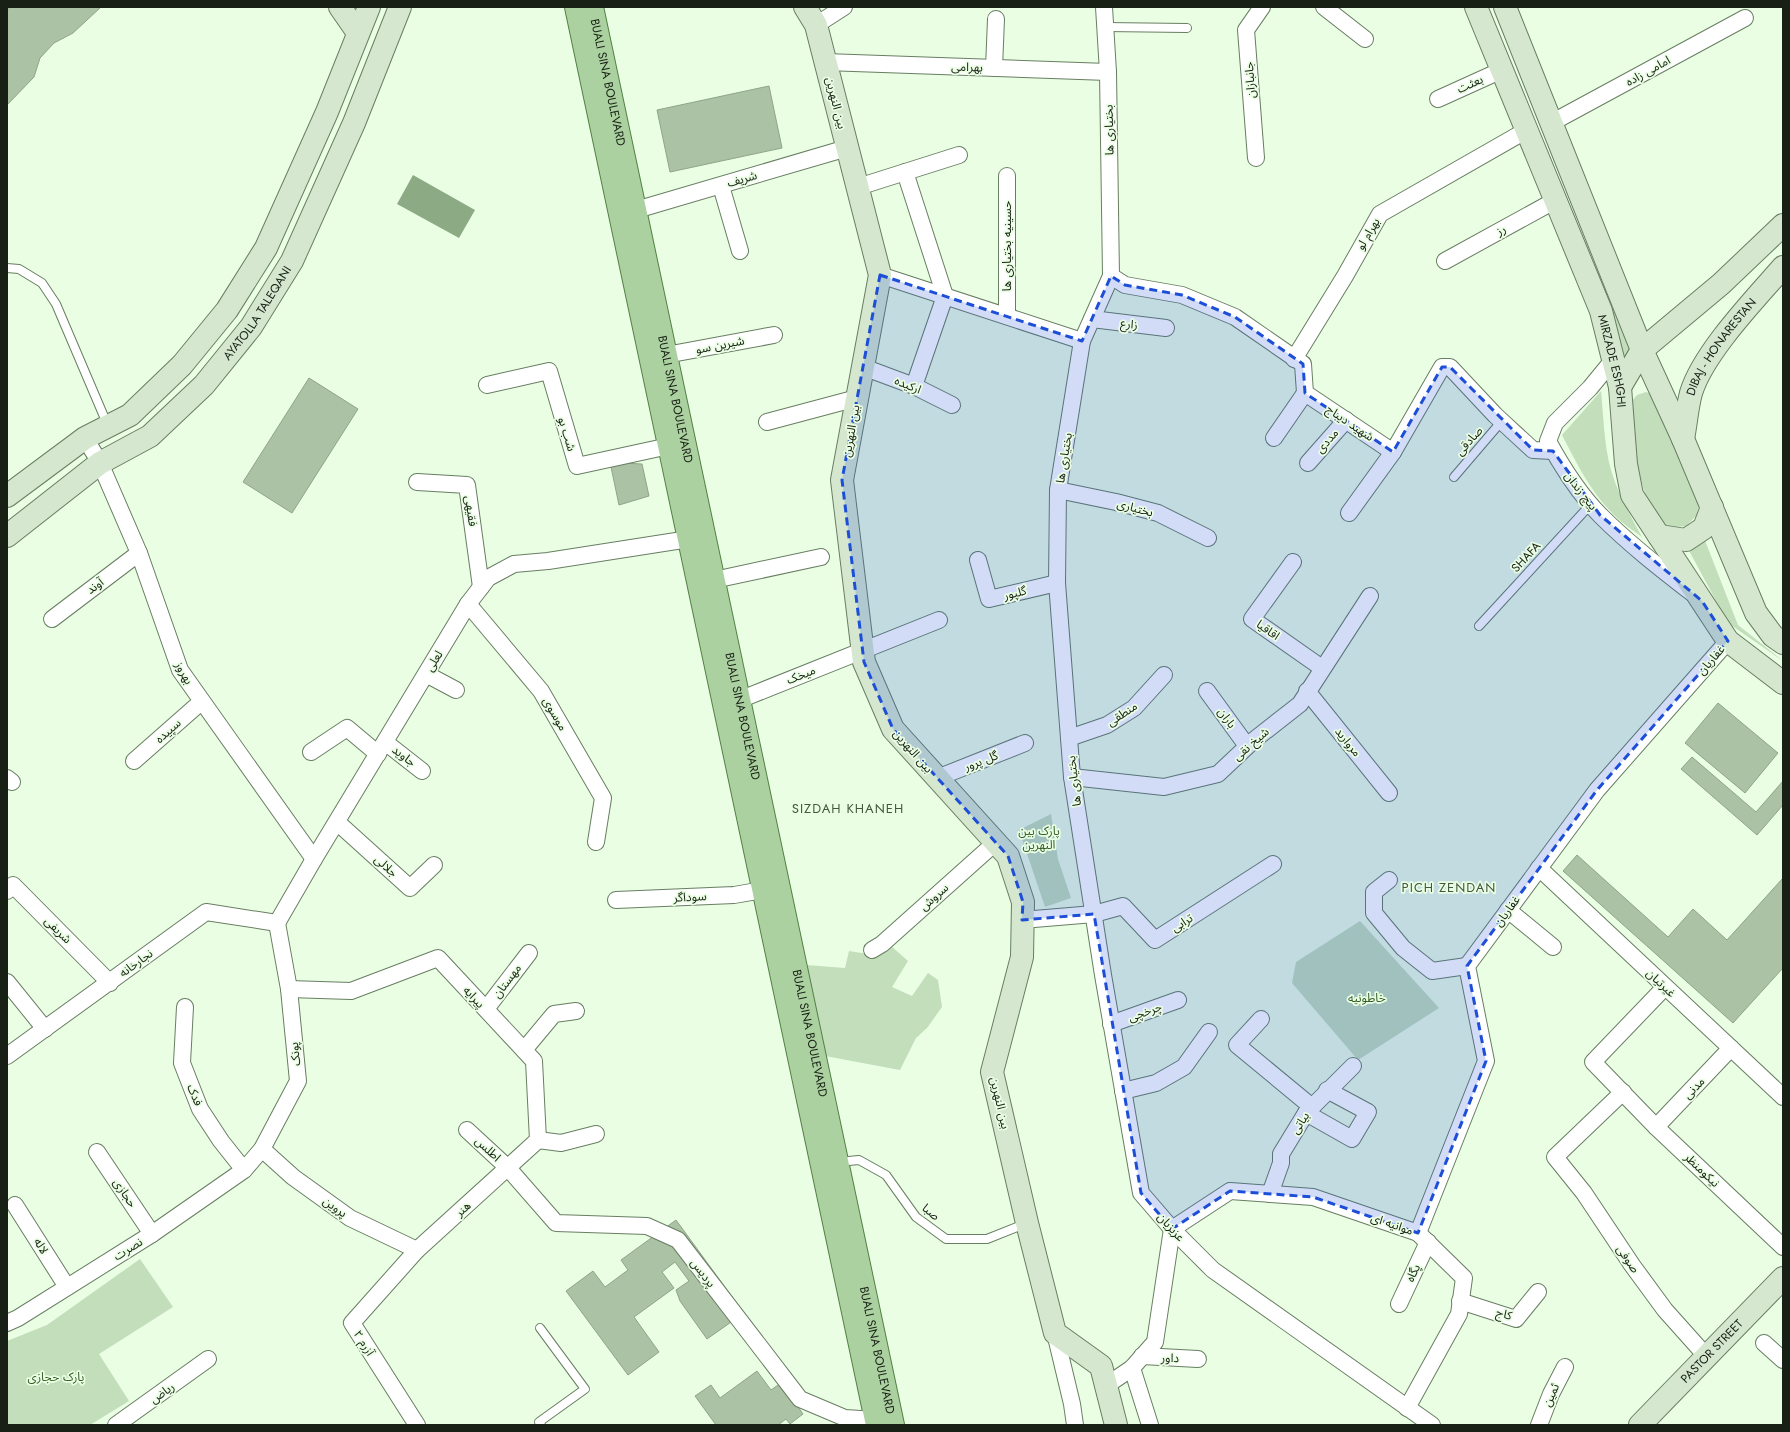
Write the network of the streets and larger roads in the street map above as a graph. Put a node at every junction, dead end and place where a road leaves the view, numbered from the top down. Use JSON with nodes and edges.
{"nodes":[{"id":1,"x":340,"y":7,"type":"edge"},
{"id":2,"x":369,"y":7,"type":"edge"},
{"id":3,"x":400,"y":7,"type":"edge"},
{"id":4,"x":576,"y":7,"type":"edge"},
{"id":5,"x":592,"y":7,"type":"edge"},
{"id":6,"x":844,"y":7,"type":"edge"},
{"id":7,"x":1104,"y":7,"type":"edge"},
{"id":8,"x":1262,"y":7,"type":"edge"},
{"id":9,"x":1324,"y":7,"type":"edge"},
{"id":10,"x":1476,"y":7,"type":"edge"},
{"id":11,"x":1505,"y":7,"type":"edge"},
{"id":12,"x":811,"y":16,"type":"edge"},
{"id":13,"x":1745,"y":18,"type":"dead end"},
{"id":14,"x":996,"y":19,"type":"dead end"},
{"id":15,"x":358,"y":33,"type":"junction"},
{"id":16,"x":1365,"y":39,"type":"dead end"},
{"id":17,"x":825,"y":62,"type":"junction"},
{"id":18,"x":994,"y":68,"type":"junction"},
{"id":19,"x":1502,"y":70,"type":"junction"},
{"id":20,"x":1108,"y":72,"type":"junction"},
{"id":21,"x":1438,"y":99,"type":"dead end"},
{"id":22,"x":1551,"y":124,"type":"junction"},
{"id":23,"x":1527,"y":130,"type":"junction"},
{"id":24,"x":848,"y":148,"type":"junction"},
{"id":25,"x":959,"y":156,"type":"dead end"},
{"id":26,"x":1256,"y":158,"type":"dead end"},
{"id":27,"x":905,"y":172,"type":"junction"},
{"id":28,"x":1007,"y":176,"type":"dead end"},
{"id":29,"x":721,"y":186,"type":"junction"},
{"id":30,"x":858,"y":187,"type":"junction"},
{"id":31,"x":1556,"y":200,"type":"junction"},
{"id":32,"x":636,"y":210,"type":"junction"},
{"id":33,"x":1781,"y":232,"type":"edge"},
{"id":34,"x":740,"y":251,"type":"dead end"},
{"id":35,"x":1445,"y":261,"type":"dead end"},
{"id":36,"x":1783,"y":267,"type":"edge"},
{"id":37,"x":880,"y":276,"type":"junction"},
{"id":38,"x":1111,"y":276,"type":"junction"},
{"id":39,"x":945,"y":296,"type":"junction"},
{"id":40,"x":1007,"y":316,"type":"junction"},
{"id":41,"x":1092,"y":319,"type":"junction"},
{"id":42,"x":1166,"y":328,"type":"dead end"},
{"id":43,"x":774,"y":335,"type":"dead end"},
{"id":44,"x":1082,"y":341,"type":"junction"},
{"id":45,"x":1642,"y":350,"type":"junction"},
{"id":46,"x":666,"y":355,"type":"junction"},
{"id":47,"x":1294,"y":359,"type":"junction"},
{"id":48,"x":1612,"y":360,"type":"junction"},
{"id":49,"x":863,"y":368,"type":"junction"},
{"id":50,"x":487,"y":385,"type":"dead end"},
{"id":51,"x":914,"y":386,"type":"junction"},
{"id":52,"x":1620,"y":387,"type":"junction"},
{"id":53,"x":1305,"y":392,"type":"junction"},
{"id":54,"x":857,"y":398,"type":"junction"},
{"id":55,"x":952,"y":405,"type":"dead end"},
{"id":56,"x":1346,"y":420,"type":"junction"},
{"id":57,"x":767,"y":422,"type":"dead end"},
{"id":58,"x":85,"y":438,"type":"junction"},
{"id":59,"x":1274,"y":438,"type":"dead end"},
{"id":60,"x":1683,"y":439,"type":"junction"},
{"id":61,"x":669,"y":446,"type":"junction"},
{"id":62,"x":1553,"y":451,"type":"junction"},
{"id":63,"x":1393,"y":452,"type":"junction"},
{"id":64,"x":100,"y":463,"type":"junction"},
{"id":65,"x":1308,"y":463,"type":"dead end"},
{"id":66,"x":417,"y":482,"type":"dead end"},
{"id":67,"x":1058,"y":490,"type":"junction"},
{"id":68,"x":7,"y":496,"type":"edge"},
{"id":69,"x":1712,"y":507,"type":"junction"},
{"id":70,"x":1349,"y":514,"type":"dead end"},
{"id":71,"x":7,"y":536,"type":"edge"},
{"id":72,"x":1659,"y":536,"type":"junction"},
{"id":73,"x":1208,"y":538,"type":"dead end"},
{"id":74,"x":689,"y":539,"type":"junction"},
{"id":75,"x":139,"y":553,"type":"junction"},
{"id":76,"x":822,"y":557,"type":"dead end"},
{"id":77,"x":978,"y":560,"type":"dead end"},
{"id":78,"x":1293,"y":562,"type":"dead end"},
{"id":79,"x":714,"y":580,"type":"junction"},
{"id":80,"x":1057,"y":583,"type":"junction"},
{"id":81,"x":482,"y":587,"type":"junction"},
{"id":82,"x":1370,"y":596,"type":"dead end"},
{"id":83,"x":1702,"y":601,"type":"junction"},
{"id":84,"x":468,"y":604,"type":"junction"},
{"id":85,"x":52,"y":619,"type":"dead end"},
{"id":86,"x":939,"y":620,"type":"dead end"},
{"id":87,"x":1728,"y":640,"type":"junction"},
{"id":88,"x":1783,"y":643,"type":"edge"},
{"id":89,"x":862,"y":650,"type":"junction"},
{"id":90,"x":1322,"y":668,"type":"junction"},
{"id":91,"x":426,"y":674,"type":"junction"},
{"id":92,"x":1164,"y":675,"type":"dead end"},
{"id":93,"x":1783,"y":683,"type":"edge"},
{"id":94,"x":456,"y":690,"type":"dead end"},
{"id":95,"x":1207,"y":691,"type":"dead end"},
{"id":96,"x":1307,"y":691,"type":"junction"},
{"id":97,"x":739,"y":700,"type":"junction"},
{"id":98,"x":201,"y":702,"type":"junction"},
{"id":99,"x":1069,"y":738,"type":"junction"},
{"id":100,"x":1025,"y":744,"type":"dead end"},
{"id":101,"x":1247,"y":746,"type":"junction"},
{"id":102,"x":382,"y":748,"type":"junction"},
{"id":103,"x":311,"y":752,"type":"dead end"},
{"id":104,"x":134,"y":761,"type":"dead end"},
{"id":105,"x":422,"y":771,"type":"dead end"},
{"id":106,"x":1072,"y":777,"type":"junction"},
{"id":107,"x":937,"y":778,"type":"junction"},
{"id":108,"x":1389,"y":793,"type":"dead end"},
{"id":109,"x":337,"y":822,"type":"junction"},
{"id":110,"x":596,"y":842,"type":"dead end"},
{"id":111,"x":995,"y":843,"type":"junction"},
{"id":112,"x":314,"y":859,"type":"junction"},
{"id":113,"x":1273,"y":864,"type":"dead end"},
{"id":114,"x":434,"y":865,"type":"dead end"},
{"id":115,"x":1539,"y":868,"type":"junction"},
{"id":116,"x":1389,"y":880,"type":"dead end"},
{"id":117,"x":763,"y":890,"type":"junction"},
{"id":118,"x":7,"y":891,"type":"edge"},
{"id":119,"x":616,"y":900,"type":"dead end"},
{"id":120,"x":1508,"y":910,"type":"junction"},
{"id":121,"x":1094,"y":914,"type":"junction"},
{"id":122,"x":1022,"y":920,"type":"junction"},
{"id":123,"x":277,"y":923,"type":"junction"},
{"id":124,"x":1553,"y":947,"type":"dead end"},
{"id":125,"x":872,"y":950,"type":"dead end"},
{"id":126,"x":529,"y":953,"type":"dead end"},
{"id":127,"x":1467,"y":966,"type":"junction"},
{"id":128,"x":7,"y":982,"type":"edge"},
{"id":129,"x":110,"y":982,"type":"junction"},
{"id":130,"x":1665,"y":987,"type":"junction"},
{"id":131,"x":289,"y":989,"type":"junction"},
{"id":132,"x":1178,"y":1000,"type":"dead end"},
{"id":133,"x":185,"y":1007,"type":"dead end"},
{"id":134,"x":486,"y":1009,"type":"junction"},
{"id":135,"x":576,"y":1011,"type":"dead end"},
{"id":136,"x":1261,"y":1019,"type":"dead end"},
{"id":137,"x":1111,"y":1024,"type":"junction"},
{"id":138,"x":45,"y":1029,"type":"junction"},
{"id":139,"x":1209,"y":1032,"type":"dead end"},
{"id":140,"x":1731,"y":1048,"type":"junction"},
{"id":141,"x":524,"y":1050,"type":"junction"},
{"id":142,"x":7,"y":1056,"type":"edge"},
{"id":143,"x":1353,"y":1066,"type":"dead end"},
{"id":144,"x":1327,"y":1090,"type":"junction"},
{"id":145,"x":1123,"y":1091,"type":"junction"},
{"id":146,"x":1623,"y":1092,"type":"junction"},
{"id":147,"x":1783,"y":1097,"type":"edge"},
{"id":148,"x":1309,"y":1110,"type":"junction"},
{"id":149,"x":1656,"y":1127,"type":"junction"},
{"id":150,"x":468,"y":1130,"type":"dead end"},
{"id":151,"x":596,"y":1134,"type":"dead end"},
{"id":152,"x":538,"y":1140,"type":"junction"},
{"id":153,"x":262,"y":1150,"type":"junction"},
{"id":154,"x":97,"y":1152,"type":"dead end"},
{"id":155,"x":508,"y":1168,"type":"junction"},
{"id":156,"x":244,"y":1170,"type":"junction"},
{"id":157,"x":1270,"y":1194,"type":"junction"},
{"id":158,"x":15,"y":1205,"type":"dead end"},
{"id":159,"x":1172,"y":1229,"type":"junction"},
{"id":160,"x":152,"y":1234,"type":"junction"},
{"id":161,"x":1423,"y":1238,"type":"junction"},
{"id":162,"x":1783,"y":1247,"type":"edge"},
{"id":163,"x":417,"y":1250,"type":"junction"},
{"id":164,"x":1783,"y":1278,"type":"edge"},
{"id":165,"x":67,"y":1287,"type":"junction"},
{"id":166,"x":1538,"y":1292,"type":"dead end"},
{"id":167,"x":1460,"y":1301,"type":"junction"},
{"id":168,"x":1399,"y":1304,"type":"dead end"},
{"id":169,"x":7,"y":1323,"type":"edge"},
{"id":170,"x":1056,"y":1333,"type":"junction"},
{"id":171,"x":1764,"y":1343,"type":"dead end"},
{"id":172,"x":1707,"y":1357,"type":"junction"},
{"id":173,"x":208,"y":1359,"type":"dead end"},
{"id":174,"x":1198,"y":1359,"type":"dead end"},
{"id":175,"x":1783,"y":1360,"type":"edge"},
{"id":176,"x":1137,"y":1362,"type":"junction"},
{"id":177,"x":1565,"y":1367,"type":"dead end"},
{"id":178,"x":1107,"y":1384,"type":"junction"},
{"id":179,"x":1407,"y":1408,"type":"junction"},
{"id":180,"x":840,"y":1422,"type":"edge"},
{"id":181,"x":882,"y":1423,"type":"edge"},
{"id":182,"x":116,"y":1425,"type":"edge"},
{"id":183,"x":417,"y":1425,"type":"edge"},
{"id":184,"x":1075,"y":1425,"type":"edge"},
{"id":185,"x":1116,"y":1425,"type":"edge"},
{"id":186,"x":1150,"y":1425,"type":"edge"},
{"id":187,"x":1432,"y":1425,"type":"edge"},
{"id":188,"x":1539,"y":1425,"type":"edge"},
{"id":189,"x":1640,"y":1425,"type":"edge"}],
"edges":[{"from":1,"to":15,"type":"main road"},
{"from":2,"to":15,"type":"main road"},
{"from":3,"to":64,"type":"main road","name":"AYATOLLA TALEQANI"},
{"from":4,"to":61,"type":"main road","name":"BUALI SINA BOULEVARD"},
{"from":5,"to":32,"type":"main road","name":"BUALI SINA BOULEVARD"},
{"from":6,"to":12,"type":"street"},
{"from":7,"to":20,"type":"street","name":"بختیاری ها"},
{"from":8,"to":26,"type":"street","name":"جانبازان"},
{"from":9,"to":16,"type":"street"},
{"from":10,"to":19,"type":"main road","name":"MIRZADE ESHGHI"},
{"from":11,"to":22,"type":"main road","name":"MIRZADE ESHGHI"},
{"from":12,"to":17,"type":"main road","name":"بین النهرین"},
{"from":13,"to":22,"type":"street","name":"امامی زاده"},
{"from":14,"to":18,"type":"street"},
{"from":15,"to":58,"type":"main road"},
{"from":17,"to":18,"type":"street","name":"بهرامی"},
{"from":17,"to":24,"type":"main road","name":"بین النهرین"},
{"from":18,"to":20,"type":"street","name":"بهرامی"},
{"from":19,"to":21,"type":"street","name":"بعثت"},
{"from":19,"to":23,"type":"main road","name":"MIRZADE ESHGHI"},
{"from":20,"to":38,"type":"street","name":"بختیاری ها"},
{"from":22,"to":45,"type":"main road","name":"MIRZADE ESHGHI"},
{"from":23,"to":31,"type":"main road","name":"MIRZADE ESHGHI"},
{"from":23,"to":47,"type":"street","name":"بهرام لو"},
{"from":24,"to":29,"type":"street","name":"شریف"},
{"from":24,"to":30,"type":"main road","name":"بین النهرین"},
{"from":25,"to":27,"type":"street"},
{"from":27,"to":30,"type":"street"},
{"from":27,"to":39,"type":"street"},
{"from":28,"to":40,"type":"street","name":"حسینیه بختیاری ها"},
{"from":29,"to":32,"type":"street","name":"شریف"},
{"from":29,"to":34,"type":"street"},
{"from":30,"to":37,"type":"main road","name":"بین النهرین"},
{"from":31,"to":35,"type":"street","name":"رز"},
{"from":31,"to":48,"type":"main road","name":"MIRZADE ESHGHI"},
{"from":32,"to":46,"type":"main road","name":"BUALI SINA BOULEVARD"},
{"from":33,"to":45,"type":"main road"},
{"from":36,"to":60,"type":"main road","name":"DIBAJ - HONARESTAN"},
{"from":37,"to":39,"type":"street"},
{"from":37,"to":49,"type":"main road","name":"بین النهرین"},
{"from":38,"to":41,"type":"street","name":"بختیاری ها"},
{"from":38,"to":47,"type":"street"},
{"from":39,"to":40,"type":"street"},
{"from":39,"to":51,"type":"street"},
{"from":40,"to":44,"type":"street"},
{"from":41,"to":42,"type":"street","name":"زارع"},
{"from":41,"to":44,"type":"street","name":"بختیاری ها"},
{"from":43,"to":46,"type":"street","name":"شیرین سو"},
{"from":44,"to":67,"type":"street","name":"بختیاری ها"},
{"from":45,"to":52,"type":"main road"},
{"from":45,"to":60,"type":"main road","name":"MIRZADE ESHGHI"},
{"from":46,"to":79,"type":"main road","name":"BUALI SINA BOULEVARD"},
{"from":47,"to":53,"type":"street"},
{"from":48,"to":52,"type":"main road","name":"MIRZADE ESHGHI"},
{"from":48,"to":62,"type":"street","name":"پیچ زندان"},
{"from":49,"to":51,"type":"street","name":"ارکیده"},
{"from":49,"to":54,"type":"main road","name":"بین النهرین"},
{"from":50,"to":61,"type":"street","name":"شب بو"},
{"from":51,"to":55,"type":"street","name":"ارکیده"},
{"from":52,"to":72,"type":"main road","name":"MIRZADE ESHGHI"},
{"from":53,"to":56,"type":"street","name":"شهید دیباج"},
{"from":53,"to":59,"type":"street"},
{"from":54,"to":57,"type":"street"},
{"from":54,"to":89,"type":"main road","name":"بین النهرین"},
{"from":56,"to":63,"type":"street","name":"شهید دیباج"},
{"from":56,"to":65,"type":"street","name":"مددی"},
{"from":58,"to":64,"type":"street","name":"بهروز"},
{"from":58,"to":68,"type":"main road"},
{"from":60,"to":69,"type":"main road","name":"MIRZADE ESHGHI"},
{"from":61,"to":74,"type":"main road","name":"BUALI SINA BOULEVARD"},
{"from":62,"to":63,"type":"street"},
{"from":62,"to":83,"type":"street","name":"پیچ زندان"},
{"from":63,"to":70,"type":"street"},
{"from":64,"to":71,"type":"main road","name":"AYATOLLA TALEQANI"},
{"from":64,"to":75,"type":"street","name":"بهروز"},
{"from":66,"to":81,"type":"street","name":"فقیهی"},
{"from":67,"to":73,"type":"street","name":"بختیاری"},
{"from":67,"to":80,"type":"street","name":"بختیاری ها"},
{"from":69,"to":72,"type":"main road"},
{"from":69,"to":88,"type":"main road","name":"MIRZADE ESHGHI"},
{"from":72,"to":83,"type":"main road","name":"MIRZADE ESHGHI"},
{"from":74,"to":81,"type":"street","name":"لعلی"},
{"from":74,"to":117,"type":"main road","name":"BUALI SINA BOULEVARD"},
{"from":75,"to":85,"type":"street","name":"آوند"},
{"from":75,"to":98,"type":"street","name":"بهروز"},
{"from":76,"to":79,"type":"street"},
{"from":77,"to":80,"type":"street","name":"گلپور"},
{"from":78,"to":90,"type":"street","name":"اقاقیا"},
{"from":79,"to":97,"type":"main road","name":"BUALI SINA BOULEVARD"},
{"from":80,"to":99,"type":"street","name":"بختیاری ها"},
{"from":81,"to":84,"type":"street","name":"لعلی"},
{"from":82,"to":90,"type":"street","name":"شیخ نقی"},
{"from":83,"to":87,"type":"main road","name":"MIRZADE ESHGHI"},
{"from":84,"to":91,"type":"street","name":"لعلی"},
{"from":84,"to":110,"type":"street","name":"موسوی"},
{"from":86,"to":89,"type":"street","name":"میخک"},
{"from":87,"to":93,"type":"main road","name":"MIRZADE ESHGHI"},
{"from":87,"to":115,"type":"street","name":"غفاریان"},
{"from":89,"to":97,"type":"street","name":"میخک"},
{"from":89,"to":107,"type":"main road","name":"بین النهرین"},
{"from":90,"to":96,"type":"street","name":"شیخ نقی"},
{"from":91,"to":94,"type":"street"},
{"from":91,"to":102,"type":"street","name":"لعلی"},
{"from":92,"to":99,"type":"street","name":"منطقی"},
{"from":95,"to":101,"type":"street","name":"باران"},
{"from":96,"to":101,"type":"street","name":"شیخ نقی"},
{"from":96,"to":108,"type":"street","name":"مروارید"},
{"from":97,"to":181,"type":"main road","name":"BUALI SINA BOULEVARD"},
{"from":98,"to":104,"type":"street","name":"سپیده"},
{"from":98,"to":112,"type":"street","name":"بهروز"},
{"from":99,"to":106,"type":"street","name":"بختیاری ها"},
{"from":100,"to":107,"type":"street","name":"گل پرور"},
{"from":101,"to":106,"type":"street","name":"شیخ نقی"},
{"from":102,"to":103,"type":"street","name":"جاوید"},
{"from":102,"to":105,"type":"street","name":"جاوید"},
{"from":102,"to":109,"type":"street","name":"لعلی"},
{"from":106,"to":121,"type":"street","name":"بختیاری ها"},
{"from":107,"to":111,"type":"main road","name":"بین النهرین"},
{"from":109,"to":112,"type":"street","name":"لعلی"},
{"from":109,"to":114,"type":"street","name":"جلالی"},
{"from":111,"to":122,"type":"main road","name":"بین النهرین"},
{"from":111,"to":125,"type":"street","name":"سروش"},
{"from":112,"to":123,"type":"street","name":"لعلی"},
{"from":113,"to":121,"type":"street","name":"ترابی"},
{"from":115,"to":120,"type":"street","name":"غفاریان"},
{"from":115,"to":130,"type":"street","name":"غیرتیان"},
{"from":116,"to":127,"type":"street"},
{"from":117,"to":119,"type":"street","name":"سوداگر"},
{"from":117,"to":181,"type":"main road","name":"BUALI SINA BOULEVARD"},
{"from":118,"to":129,"type":"street","name":"شریفی"},
{"from":120,"to":124,"type":"street"},
{"from":120,"to":127,"type":"street","name":"غفاریان"},
{"from":121,"to":122,"type":"street"},
{"from":121,"to":137,"type":"street","name":"عزیزیان"},
{"from":122,"to":170,"type":"main road","name":"بین النهرین"},
{"from":123,"to":129,"type":"street","name":"نجارخانه"},
{"from":123,"to":131,"type":"street","name":"پونک"},
{"from":126,"to":134,"type":"street","name":"مهستان"},
{"from":127,"to":161,"type":"street"},
{"from":128,"to":138,"type":"street"},
{"from":129,"to":138,"type":"street","name":"نجارخانه"},
{"from":130,"to":140,"type":"street","name":"غیرتیان"},
{"from":130,"to":146,"type":"street","name":"نیکومنظر"},
{"from":131,"to":134,"type":"street","name":"پیرایه"},
{"from":131,"to":153,"type":"street","name":"پونک"},
{"from":132,"to":137,"type":"street","name":"چرخچی"},
{"from":133,"to":156,"type":"street","name":"فدک"},
{"from":134,"to":141,"type":"street","name":"پیرایه"},
{"from":135,"to":141,"type":"street"},
{"from":136,"to":148,"type":"street"},
{"from":137,"to":145,"type":"street","name":"عزیزیان"},
{"from":138,"to":142,"type":"street","name":"نجارخانه"},
{"from":139,"to":145,"type":"street"},
{"from":140,"to":147,"type":"street","name":"غیرتیان"},
{"from":140,"to":149,"type":"street","name":"مدنی"},
{"from":141,"to":152,"type":"street","name":"پیرایه"},
{"from":143,"to":144,"type":"street","name":"بیاتی"},
{"from":144,"to":148,"type":"street","name":"بیاتی"},
{"from":144,"to":148,"type":"street"},
{"from":145,"to":159,"type":"street","name":"عزیزیان"},
{"from":146,"to":149,"type":"street","name":"نیکومنظر"},
{"from":146,"to":172,"type":"street","name":"صوفی"},
{"from":148,"to":157,"type":"street","name":"بیاتی"},
{"from":149,"to":162,"type":"street","name":"نیکومنظر"},
{"from":150,"to":155,"type":"street","name":"اطلس"},
{"from":151,"to":152,"type":"street"},
{"from":152,"to":155,"type":"street"},
{"from":153,"to":156,"type":"street","name":"پونک"},
{"from":153,"to":163,"type":"street","name":"پروین"},
{"from":154,"to":160,"type":"street","name":"حجازی"},
{"from":155,"to":163,"type":"street","name":"هنر"},
{"from":155,"to":180,"type":"street","name":"پردیس"},
{"from":156,"to":160,"type":"street","name":"نصرت"},
{"from":157,"to":159,"type":"street","name":"موانیه ای"},
{"from":157,"to":161,"type":"street","name":"موانیه ای"},
{"from":158,"to":165,"type":"street","name":"لاله"},
{"from":159,"to":176,"type":"street"},
{"from":159,"to":179,"type":"street","name":"عزیزیان"},
{"from":160,"to":165,"type":"street","name":"نصرت"},
{"from":161,"to":167,"type":"street","name":"موانیه ای"},
{"from":161,"to":168,"type":"street","name":"پگاه"},
{"from":163,"to":183,"type":"street","name":"آزرم ۲"},
{"from":164,"to":172,"type":"main road","name":"PASTOR STREET"},
{"from":165,"to":169,"type":"street","name":"نصرت"},
{"from":166,"to":167,"type":"street","name":"کاج"},
{"from":167,"to":179,"type":"street","name":"موانیه ای"},
{"from":170,"to":178,"type":"main road"},
{"from":170,"to":184,"type":"street"},
{"from":171,"to":175,"type":"street"},
{"from":172,"to":189,"type":"main road","name":"PASTOR STREET"},
{"from":173,"to":182,"type":"street","name":"ریاض"},
{"from":174,"to":176,"type":"street","name":"داور"},
{"from":176,"to":178,"type":"street"},
{"from":176,"to":186,"type":"street"},
{"from":177,"to":188,"type":"street","name":"ثمین"},
{"from":178,"to":185,"type":"main road"},
{"from":179,"to":187,"type":"street","name":"عزیزیان"},
{"from":180,"to":181,"type":"street","name":"پردیس"}]}
